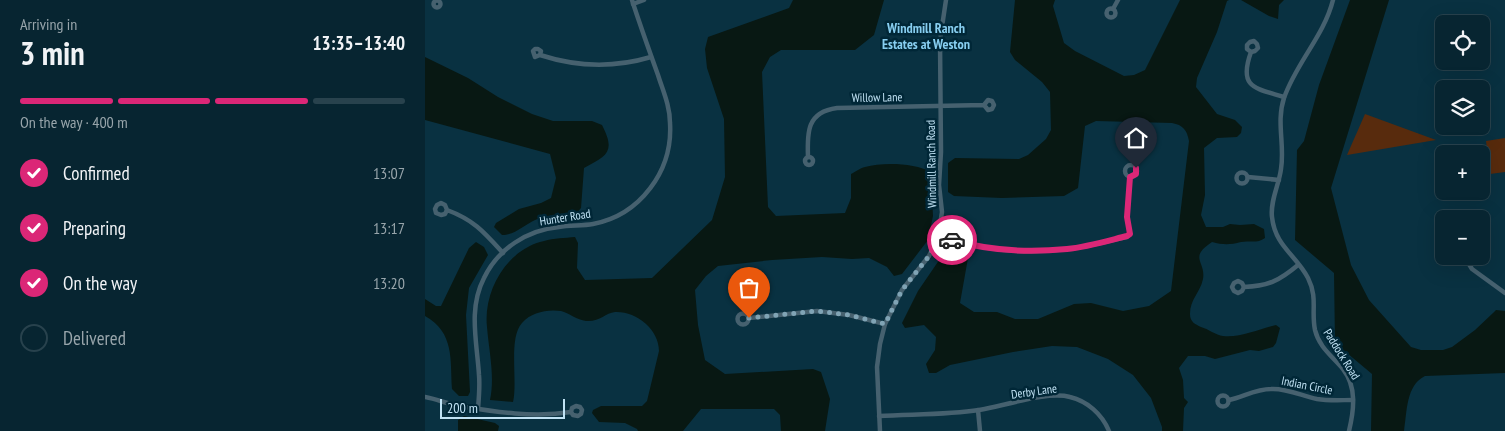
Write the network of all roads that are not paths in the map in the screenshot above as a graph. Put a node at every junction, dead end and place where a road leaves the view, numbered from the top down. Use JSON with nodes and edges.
{"nodes":[{"id":1,"x":644,"y":0,"type":"edge"},
{"id":2,"x":946,"y":0,"type":"edge"},
{"id":3,"x":1118,"y":0,"type":"edge"},
{"id":4,"x":1333,"y":0,"type":"edge"},
{"id":5,"x":633,"y":2,"type":"edge"},
{"id":6,"x":1113,"y":9,"type":"dead end"},
{"id":7,"x":1251,"y":52,"type":"dead end"},
{"id":8,"x":541,"y":55,"type":"dead end"},
{"id":9,"x":651,"y":57,"type":"junction"},
{"id":10,"x":1284,"y":97,"type":"junction"},
{"id":11,"x":984,"y":105,"type":"dead end"},
{"id":12,"x":940,"y":106,"type":"junction"},
{"id":13,"x":809,"y":157,"type":"dead end"},
{"id":14,"x":1130,"y":177,"type":"dead end"},
{"id":15,"x":1248,"y":177,"type":"dead end"},
{"id":16,"x":1279,"y":180,"type":"junction"},
{"id":17,"x":447,"y":210,"type":"dead end"},
{"id":18,"x":938,"y":236,"type":"junction"},
{"id":19,"x":503,"y":253,"type":"junction"},
{"id":20,"x":1298,"y":265,"type":"junction"},
{"id":21,"x":1470,"y":265,"type":"edge"},
{"id":22,"x":1243,"y":287,"type":"dead end"},
{"id":23,"x":1505,"y":293,"type":"edge"},
{"id":24,"x":749,"y":318,"type":"dead end"},
{"id":25,"x":885,"y":324,"type":"junction"},
{"id":26,"x":425,"y":397,"type":"edge"},
{"id":27,"x":1229,"y":400,"type":"dead end"},
{"id":28,"x":1353,"y":400,"type":"junction"},
{"id":29,"x":478,"y":408,"type":"junction"},
{"id":30,"x":978,"y":410,"type":"junction"},
{"id":31,"x":571,"y":412,"type":"dead end"},
{"id":32,"x":879,"y":416,"type":"junction"},
{"id":33,"x":880,"y":431,"type":"edge"},
{"id":34,"x":980,"y":431,"type":"edge"},
{"id":35,"x":1109,"y":431,"type":"edge"},
{"id":36,"x":1349,"y":431,"type":"edge"}],
"edges":[{"from":1,"to":5,"type":"street"},
{"from":2,"to":12,"type":"street","name":"Windmill Ranch Road"},
{"from":3,"to":6,"type":"street"},
{"from":4,"to":10,"type":"street","name":"Paddock Road"},
{"from":5,"to":9,"type":"street","name":"Hunter Road"},
{"from":7,"to":10,"type":"street"},
{"from":8,"to":9,"type":"street"},
{"from":9,"to":19,"type":"street","name":"Hunter Road"},
{"from":10,"to":16,"type":"street","name":"Paddock Road"},
{"from":11,"to":12,"type":"street","name":"Willow Lane"},
{"from":12,"to":13,"type":"street","name":"Willow Lane"},
{"from":12,"to":18,"type":"street","name":"Windmill Ranch Road"},
{"from":14,"to":18,"type":"street"},
{"from":15,"to":16,"type":"street"},
{"from":16,"to":20,"type":"street","name":"Paddock Road"},
{"from":17,"to":19,"type":"street"},
{"from":18,"to":25,"type":"street","name":"Windmill Ranch Road"},
{"from":19,"to":29,"type":"street","name":"Hunter Road"},
{"from":20,"to":22,"type":"street"},
{"from":20,"to":28,"type":"street","name":"Paddock Road"},
{"from":21,"to":23,"type":"street"},
{"from":24,"to":25,"type":"street"},
{"from":25,"to":32,"type":"street","name":"Windmill Ranch Road"},
{"from":26,"to":29,"type":"street"},
{"from":27,"to":28,"type":"street","name":"Indian Circle"},
{"from":28,"to":36,"type":"street","name":"Paddock Road"},
{"from":29,"to":31,"type":"street"},
{"from":30,"to":32,"type":"street","name":"Derby Lane"},
{"from":30,"to":34,"type":"street"},
{"from":30,"to":35,"type":"street","name":"Derby Lane"},
{"from":32,"to":33,"type":"street","name":"Windmill Ranch Road"}]}
